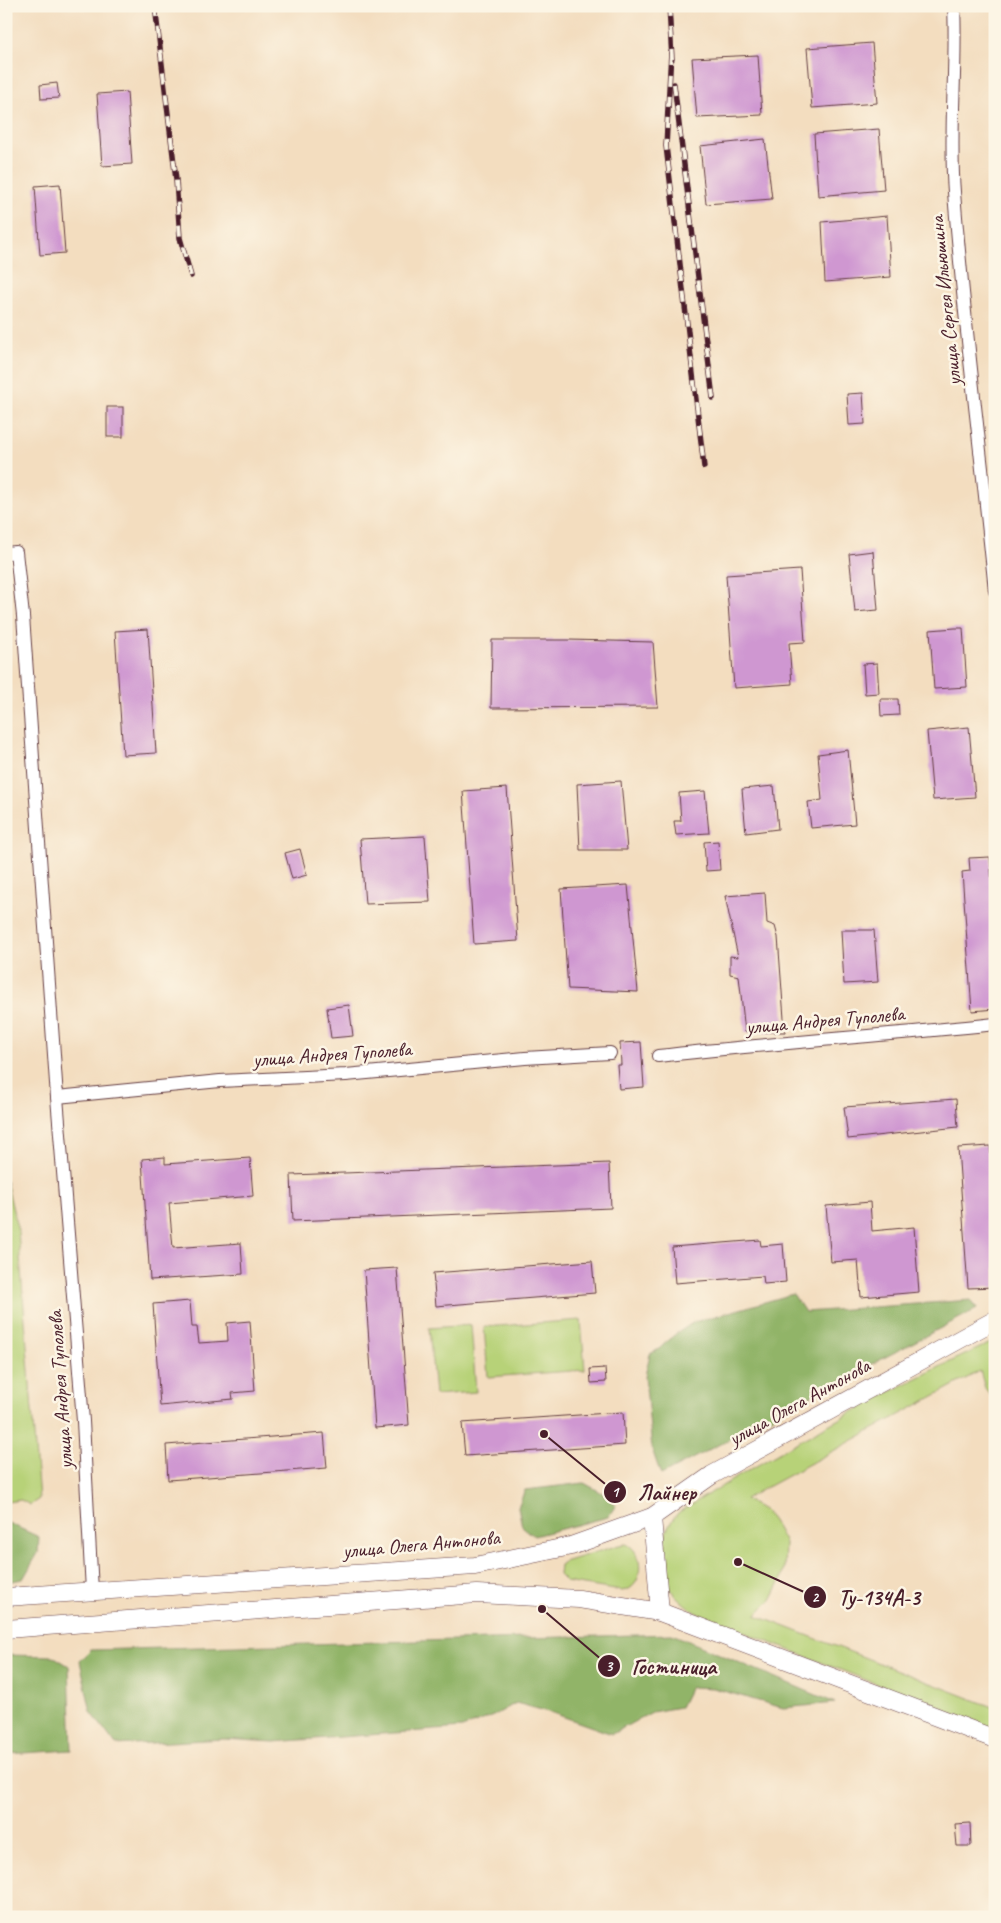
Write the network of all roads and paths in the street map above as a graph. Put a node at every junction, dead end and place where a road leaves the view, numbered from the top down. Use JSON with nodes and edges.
{"nodes":[{"id":1,"x":954,"y":6,"type":"edge"},
{"id":2,"x":11,"y":552,"type":"edge"},
{"id":3,"x":995,"y":591,"type":"edge"},
{"id":4,"x":995,"y":1024,"type":"edge"},
{"id":5,"x":610,"y":1053,"type":"dead end"},
{"id":6,"x":658,"y":1056,"type":"dead end"},
{"id":7,"x":57,"y":1097,"type":"junction"},
{"id":8,"x":995,"y":1320,"type":"edge"},
{"id":9,"x":652,"y":1517,"type":"junction"},
{"id":10,"x":92,"y":1590,"type":"junction"},
{"id":11,"x":6,"y":1597,"type":"edge"},
{"id":12,"x":660,"y":1612,"type":"junction"},
{"id":13,"x":6,"y":1629,"type":"edge"},
{"id":14,"x":995,"y":1739,"type":"edge"}],
"edges":[{"from":1,"to":3,"type":"street","name":"улица Сергея Ильюшина"},
{"from":2,"to":7,"type":"street","name":"улица Андрея Туполева"},
{"from":4,"to":6,"type":"street","name":"улица Андрея Туполева"},
{"from":5,"to":7,"type":"street","name":"улица Андрея Туполева"},
{"from":7,"to":10,"type":"street","name":"улица Андрея Туполева"},
{"from":8,"to":9,"type":"street","name":"улица Олега Антонова"},
{"from":9,"to":10,"type":"street","name":"улица Олега Антонова"},
{"from":9,"to":12,"type":"street"},
{"from":10,"to":11,"type":"street","name":"улица Олега Антонова"},
{"from":12,"to":13,"type":"street"},
{"from":12,"to":14,"type":"street"}]}
